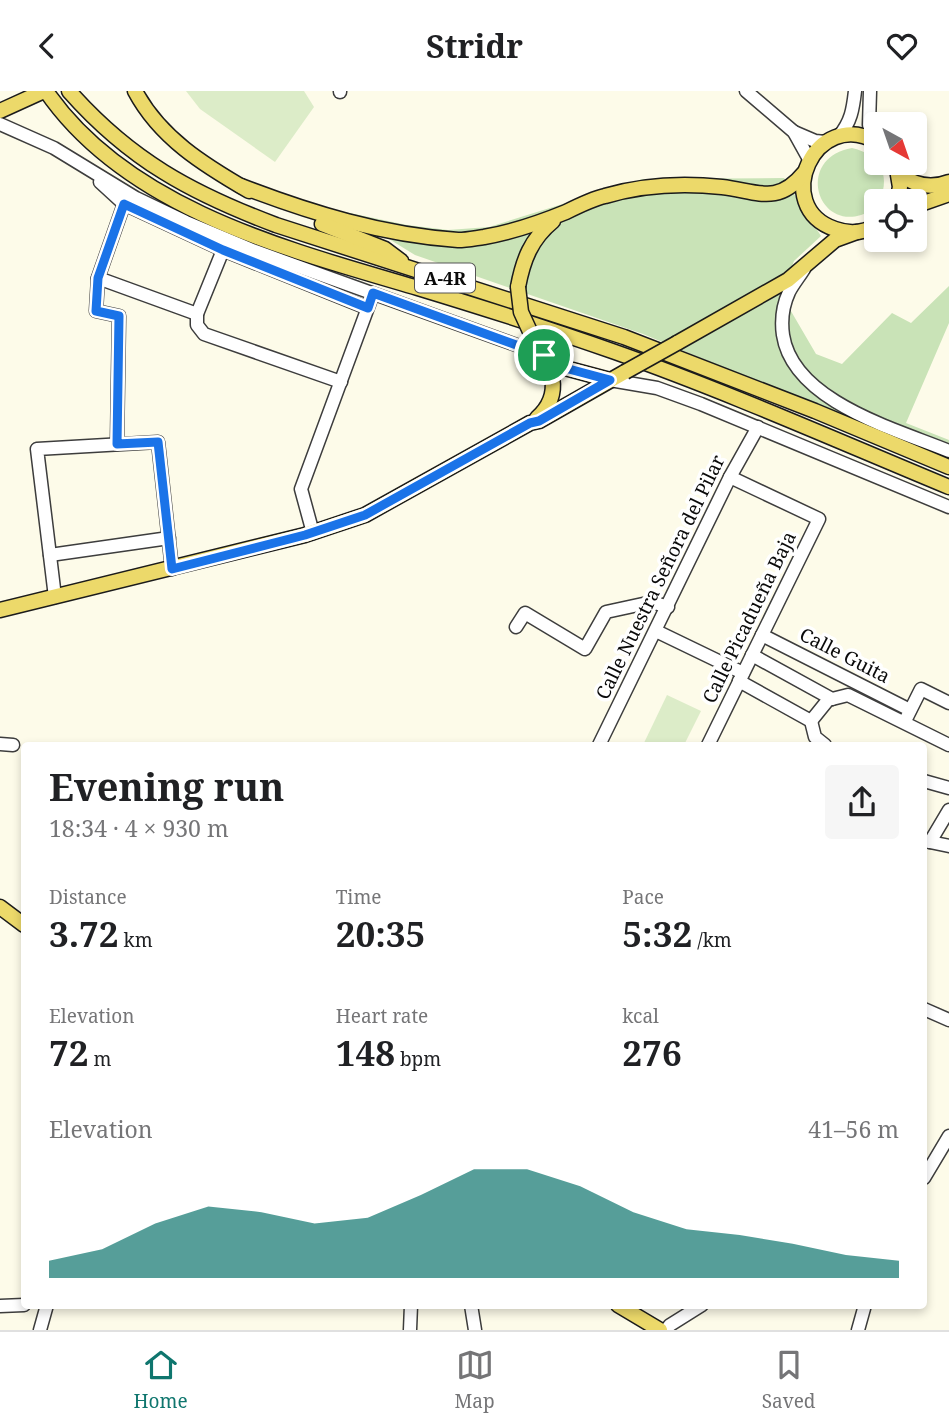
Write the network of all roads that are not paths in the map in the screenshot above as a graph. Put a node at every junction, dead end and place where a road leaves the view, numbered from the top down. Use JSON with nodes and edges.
{"nodes":[{"id":1,"x":45,"y":91,"type":"edge"},
{"id":2,"x":69,"y":91,"type":"edge"},
{"id":3,"x":135,"y":91,"type":"edge"},
{"id":4,"x":746,"y":91,"type":"edge"},
{"id":5,"x":855,"y":91,"type":"edge"},
{"id":6,"x":870,"y":91,"type":"edge"},
{"id":7,"x":0,"y":111,"type":"edge"},
{"id":8,"x":869,"y":112,"type":"edge"},
{"id":9,"x":0,"y":124,"type":"edge"},
{"id":10,"x":794,"y":132,"type":"junction"},
{"id":11,"x":864,"y":136,"type":"edge"},
{"id":12,"x":832,"y":139,"type":"junction"},
{"id":13,"x":809,"y":159,"type":"junction"},
{"id":14,"x":79,"y":163,"type":"junction"},
{"id":15,"x":804,"y":173,"type":"junction"},
{"id":16,"x":904,"y":175,"type":"edge"},
{"id":17,"x":949,"y":182,"type":"edge"},
{"id":18,"x":241,"y":186,"type":"junction"},
{"id":19,"x":949,"y":194,"type":"edge"},
{"id":20,"x":927,"y":202,"type":"edge"},
{"id":21,"x":124,"y":204,"type":"junction"},
{"id":22,"x":562,"y":213,"type":"junction"},
{"id":23,"x":864,"y":230,"type":"edge"},
{"id":24,"x":857,"y":232,"type":"junction"},
{"id":25,"x":223,"y":250,"type":"junction"},
{"id":26,"x":807,"y":265,"type":"junction"},
{"id":27,"x":407,"y":266,"type":"junction"},
{"id":28,"x":98,"y":278,"type":"junction"},
{"id":29,"x":373,"y":293,"type":"junction"},
{"id":30,"x":368,"y":308,"type":"junction"},
{"id":31,"x":197,"y":314,"type":"junction"},
{"id":32,"x":544,"y":355,"type":"junction"},
{"id":33,"x":610,"y":380,"type":"junction"},
{"id":34,"x":341,"y":382,"type":"junction"},
{"id":35,"x":530,"y":423,"type":"junction"},
{"id":36,"x":758,"y":427,"type":"junction"},
{"id":37,"x":117,"y":444,"type":"junction"},
{"id":38,"x":949,"y":451,"type":"edge"},
{"id":39,"x":949,"y":467,"type":"edge"},
{"id":40,"x":730,"y":477,"type":"junction"},
{"id":41,"x":949,"y":487,"type":"edge"},
{"id":42,"x":949,"y":507,"type":"edge"},
{"id":43,"x":313,"y":533,"type":"junction"},
{"id":44,"x":169,"y":538,"type":"junction"},
{"id":45,"x":50,"y":555,"type":"junction"},
{"id":46,"x":172,"y":569,"type":"junction"},
{"id":47,"x":55,"y":597,"type":"junction"},
{"id":48,"x":667,"y":607,"type":"junction"},
{"id":49,"x":0,"y":610,"type":"edge"},
{"id":50,"x":516,"y":627,"type":"dead end"},
{"id":51,"x":656,"y":631,"type":"junction"},
{"id":52,"x":762,"y":635,"type":"junction"},
{"id":53,"x":752,"y":655,"type":"junction"},
{"id":54,"x":741,"y":677,"type":"junction"},
{"id":55,"x":832,"y":699,"type":"junction"},
{"id":56,"x":949,"y":703,"type":"edge"},
{"id":57,"x":910,"y":710,"type":"junction"},
{"id":58,"x":811,"y":721,"type":"junction"},
{"id":59,"x":904,"y":722,"type":"junction"},
{"id":60,"x":600,"y":742,"type":"edge"},
{"id":61,"x":709,"y":742,"type":"edge"},
{"id":62,"x":821,"y":742,"type":"edge"},
{"id":63,"x":949,"y":745,"type":"edge"},
{"id":64,"x":927,"y":782,"type":"edge"},
{"id":65,"x":949,"y":788,"type":"edge"},
{"id":66,"x":949,"y":810,"type":"edge"},
{"id":67,"x":927,"y":841,"type":"edge"},
{"id":68,"x":949,"y":846,"type":"edge"},
{"id":69,"x":0,"y":908,"type":"edge"},
{"id":70,"x":21,"y":923,"type":"edge"},
{"id":71,"x":927,"y":1010,"type":"edge"},
{"id":72,"x":949,"y":1020,"type":"edge"},
{"id":73,"x":949,"y":1136,"type":"edge"},
{"id":74,"x":944,"y":1152,"type":"edge"},
{"id":75,"x":927,"y":1164,"type":"edge"},
{"id":76,"x":21,"y":1305,"type":"edge"},
{"id":77,"x":0,"y":1306,"type":"edge"},
{"id":78,"x":46,"y":1309,"type":"edge"},
{"id":79,"x":411,"y":1309,"type":"edge"},
{"id":80,"x":472,"y":1309,"type":"edge"},
{"id":81,"x":625,"y":1309,"type":"edge"},
{"id":82,"x":696,"y":1309,"type":"edge"},
{"id":83,"x":864,"y":1309,"type":"edge"},
{"id":84,"x":40,"y":1330,"type":"edge"},
{"id":85,"x":410,"y":1330,"type":"edge"},
{"id":86,"x":475,"y":1330,"type":"edge"},
{"id":87,"x":660,"y":1330,"type":"edge"},
{"id":88,"x":666,"y":1330,"type":"edge"},
{"id":89,"x":858,"y":1330,"type":"edge"}],
"edges":[{"from":1,"to":7,"type":"main road"},
{"from":1,"to":41,"type":"main road","number":"A-4R"},
{"from":2,"to":27,"type":"main road","number":"A-4R"},
{"from":3,"to":18,"type":"main road"},
{"from":4,"to":10,"type":"street"},
{"from":5,"to":12,"type":"street"},
{"from":6,"to":8,"type":"street"},
{"from":9,"to":14,"type":"street"},
{"from":10,"to":12,"type":"street"},
{"from":10,"to":13,"type":"street"},
{"from":11,"to":12,"type":"main road"},
{"from":12,"to":13,"type":"main road"},
{"from":13,"to":15,"type":"main road"},
{"from":14,"to":21,"type":"street"},
{"from":14,"to":29,"type":"street"},
{"from":15,"to":22,"type":"main road"},
{"from":15,"to":24,"type":"main road"},
{"from":16,"to":17,"type":"main road"},
{"from":18,"to":22,"type":"main road"},
{"from":18,"to":27,"type":"main road"},
{"from":19,"to":20,"type":"main road"},
{"from":21,"to":25,"type":"street"},
{"from":21,"to":28,"type":"street"},
{"from":22,"to":32,"type":"main road","bridge":true},
{"from":23,"to":24,"type":"main road"},
{"from":24,"to":26,"type":"main road"},
{"from":25,"to":30,"type":"street"},
{"from":25,"to":31,"type":"street"},
{"from":26,"to":33,"type":"main road","bridge":true},
{"from":26,"to":38,"type":"street"},
{"from":27,"to":39,"type":"main road","number":"A-4R"},
{"from":28,"to":31,"type":"street"},
{"from":28,"to":37,"type":"street"},
{"from":29,"to":30,"type":"street"},
{"from":29,"to":32,"type":"street"},
{"from":30,"to":34,"type":"street"},
{"from":31,"to":34,"type":"street"},
{"from":32,"to":33,"type":"main road"},
{"from":32,"to":35,"type":"main road"},
{"from":33,"to":35,"type":"main road"},
{"from":33,"to":36,"type":"street"},
{"from":34,"to":43,"type":"street"},
{"from":35,"to":43,"type":"main road"},
{"from":36,"to":40,"type":"street","name":"Calle Nuestra Señora del Pilar"},
{"from":36,"to":42,"type":"street"},
{"from":37,"to":44,"type":"street"},
{"from":37,"to":45,"type":"street"},
{"from":40,"to":48,"type":"street","name":"Calle Nuestra Señora del Pilar"},
{"from":40,"to":52,"type":"street","name":"Calle Picadueña Baja"},
{"from":43,"to":46,"type":"main road"},
{"from":44,"to":45,"type":"street"},
{"from":44,"to":46,"type":"street"},
{"from":45,"to":47,"type":"street"},
{"from":46,"to":47,"type":"main road"},
{"from":47,"to":49,"type":"main road"},
{"from":48,"to":50,"type":"street"},
{"from":48,"to":51,"type":"street","name":"Calle Nuestra Señora del Pilar"},
{"from":51,"to":54,"type":"street"},
{"from":51,"to":60,"type":"street","name":"Calle Nuestra Señora del Pilar"},
{"from":52,"to":53,"type":"street","name":"Calle Picadueña Baja"},
{"from":52,"to":57,"type":"street","name":"Calle Guita"},
{"from":53,"to":54,"type":"street","name":"Calle Picadueña Baja"},
{"from":53,"to":55,"type":"street"},
{"from":54,"to":58,"type":"street"},
{"from":54,"to":61,"type":"street","name":"Calle Picadueña Baja"},
{"from":55,"to":58,"type":"street"},
{"from":55,"to":59,"type":"street"},
{"from":56,"to":57,"type":"street"},
{"from":57,"to":59,"type":"street"},
{"from":58,"to":62,"type":"street"},
{"from":59,"to":63,"type":"street"},
{"from":64,"to":65,"type":"street"},
{"from":66,"to":67,"type":"street"},
{"from":67,"to":68,"type":"street"},
{"from":69,"to":70,"type":"main road"},
{"from":71,"to":72,"type":"street"},
{"from":73,"to":74,"type":"street"},
{"from":74,"to":75,"type":"street"},
{"from":76,"to":77,"type":"street"},
{"from":78,"to":84,"type":"street"},
{"from":79,"to":85,"type":"street"},
{"from":80,"to":86,"type":"street"},
{"from":81,"to":87,"type":"main road"},
{"from":82,"to":88,"type":"street"},
{"from":83,"to":89,"type":"street"}]}
